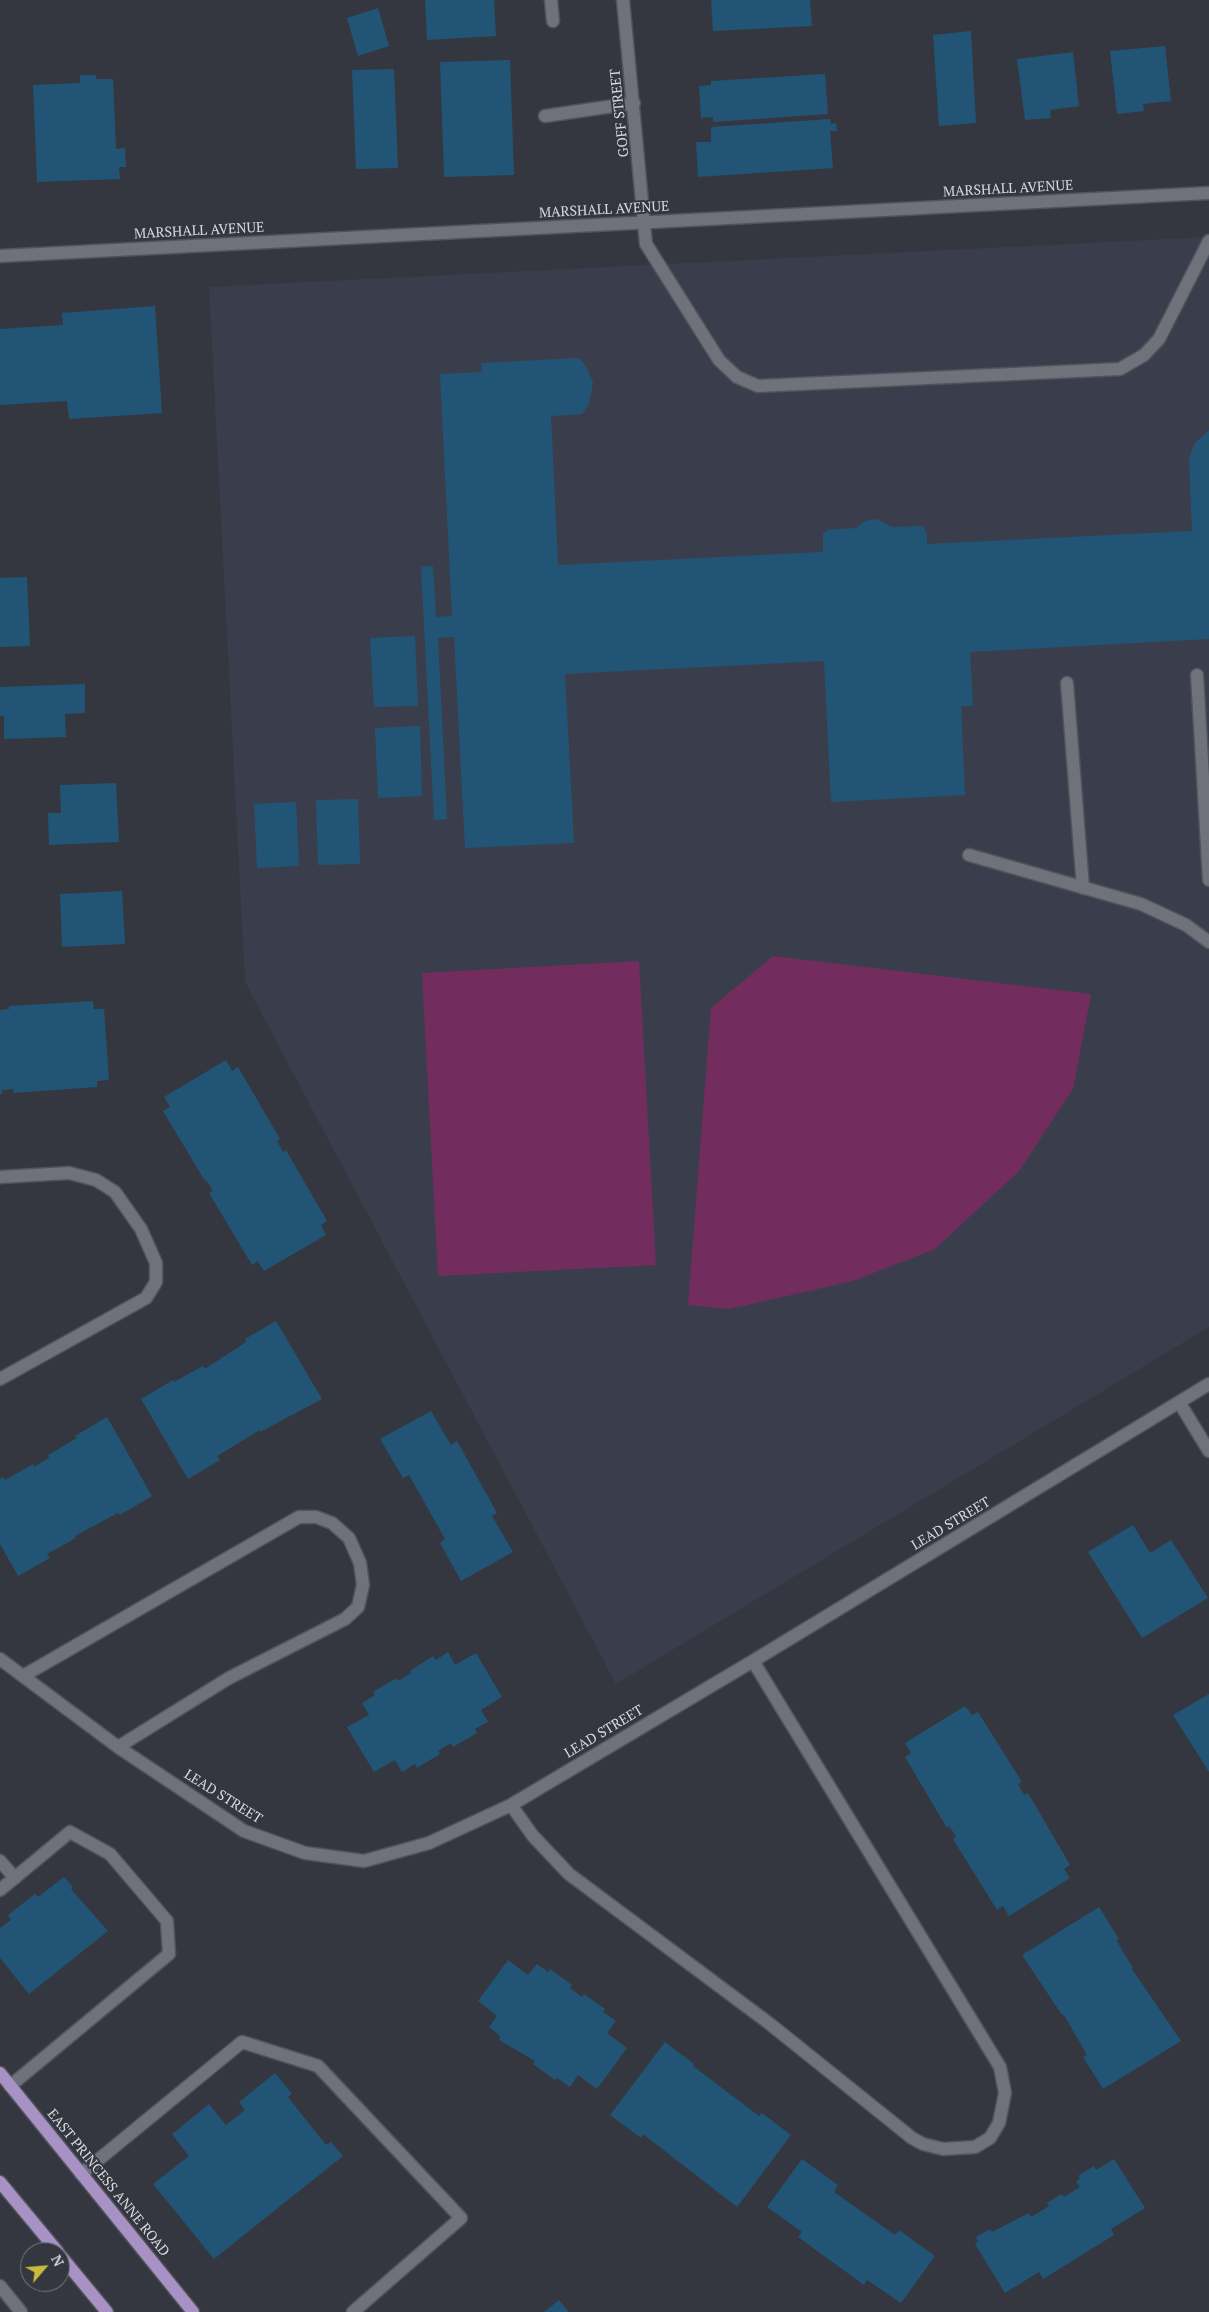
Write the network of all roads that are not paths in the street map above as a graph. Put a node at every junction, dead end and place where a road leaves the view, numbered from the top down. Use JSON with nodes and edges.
{"nodes":[{"id":1,"x":551,"y":0,"type":"edge"},
{"id":2,"x":623,"y":0,"type":"edge"},
{"id":3,"x":553,"y":20,"type":"dead end"},
{"id":4,"x":634,"y":103,"type":"junction"},
{"id":5,"x":545,"y":116,"type":"dead end"},
{"id":6,"x":1209,"y":193,"type":"edge"},
{"id":7,"x":646,"y":223,"type":"junction"},
{"id":8,"x":1209,"y":242,"type":"edge"},
{"id":9,"x":0,"y":256,"type":"edge"},
{"id":10,"x":1197,"y":675,"type":"dead end"},
{"id":11,"x":1067,"y":683,"type":"dead end"},
{"id":12,"x":969,"y":855,"type":"dead end"},
{"id":13,"x":1209,"y":880,"type":"edge"},
{"id":14,"x":1082,"y":888,"type":"junction"},
{"id":15,"x":1209,"y":942,"type":"edge"},
{"id":16,"x":0,"y":1177,"type":"edge"},
{"id":17,"x":0,"y":1379,"type":"edge"},
{"id":18,"x":1209,"y":1384,"type":"edge"},
{"id":19,"x":1179,"y":1402,"type":"junction"},
{"id":20,"x":1209,"y":1451,"type":"edge"},
{"id":21,"x":0,"y":1659,"type":"edge"},
{"id":22,"x":753,"y":1661,"type":"junction"},
{"id":23,"x":23,"y":1676,"type":"junction"},
{"id":24,"x":118,"y":1747,"type":"junction"},
{"id":25,"x":511,"y":1805,"type":"junction"},
{"id":26,"x":0,"y":1861,"type":"edge"},
{"id":27,"x":15,"y":1878,"type":"junction"},
{"id":28,"x":0,"y":1890,"type":"edge"},
{"id":29,"x":0,"y":2073,"type":"edge"},
{"id":30,"x":10,"y":2086,"type":"junction"},
{"id":31,"x":81,"y":2174,"type":"junction"},
{"id":32,"x":0,"y":2182,"type":"edge"},
{"id":33,"x":50,"y":2242,"type":"edge"},
{"id":34,"x":70,"y":2266,"type":"edge"},
{"id":35,"x":0,"y":2286,"type":"edge"},
{"id":36,"x":20,"y":2312,"type":"edge"},
{"id":37,"x":108,"y":2312,"type":"edge"},
{"id":38,"x":193,"y":2312,"type":"edge"},
{"id":39,"x":353,"y":2312,"type":"edge"}],
"edges":[{"from":1,"to":3,"type":"street"},
{"from":2,"to":4,"type":"street","name":"GOFF STREET"},
{"from":4,"to":5,"type":"street"},
{"from":4,"to":7,"type":"street","name":"GOFF STREET"},
{"from":6,"to":7,"type":"street","name":"MARSHALL AVENUE"},
{"from":7,"to":8,"type":"street","name":"GOFF STREET"},
{"from":7,"to":9,"type":"street","name":"MARSHALL AVENUE"},
{"from":10,"to":13,"type":"street"},
{"from":11,"to":14,"type":"street"},
{"from":12,"to":14,"type":"street"},
{"from":14,"to":15,"type":"street"},
{"from":16,"to":17,"type":"street"},
{"from":18,"to":19,"type":"street","name":"LEAD STREET"},
{"from":19,"to":20,"type":"street"},
{"from":19,"to":22,"type":"street","name":"LEAD STREET"},
{"from":21,"to":23,"type":"street","name":"LEAD STREET"},
{"from":22,"to":25,"type":"street","name":"LEAD STREET"},
{"from":22,"to":25,"type":"street"},
{"from":23,"to":24,"type":"street","name":"LEAD STREET"},
{"from":23,"to":24,"type":"street"},
{"from":24,"to":25,"type":"street","name":"LEAD STREET"},
{"from":26,"to":27,"type":"street"},
{"from":27,"to":28,"type":"street"},
{"from":27,"to":30,"type":"street"},
{"from":29,"to":30,"type":"main road","name":"EAST PRINCESS ANNE ROAD"},
{"from":30,"to":31,"type":"main road","name":"EAST PRINCESS ANNE ROAD"},
{"from":31,"to":38,"type":"main road","name":"EAST PRINCESS ANNE ROAD"},
{"from":31,"to":39,"type":"street"},
{"from":32,"to":33,"type":"main road"},
{"from":34,"to":37,"type":"main road"},
{"from":35,"to":36,"type":"street"}]}
